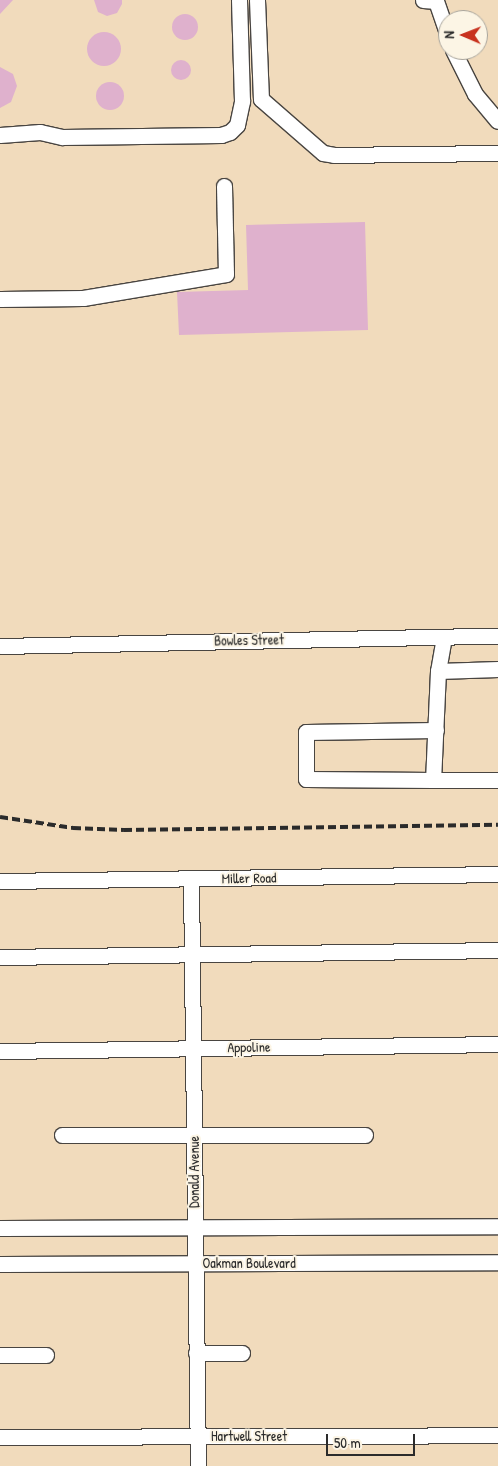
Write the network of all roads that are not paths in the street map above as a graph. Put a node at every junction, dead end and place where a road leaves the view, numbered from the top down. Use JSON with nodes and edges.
{"nodes":[{"id":1,"x":239,"y":0,"type":"edge"},
{"id":2,"x":257,"y":0,"type":"edge"},
{"id":3,"x":459,"y":60,"type":"edge"},
{"id":4,"x":498,"y":121,"type":"edge"},
{"id":5,"x":0,"y":135,"type":"edge"},
{"id":6,"x":498,"y":153,"type":"edge"},
{"id":7,"x":224,"y":186,"type":"dead end"},
{"id":8,"x":0,"y":299,"type":"edge"},
{"id":9,"x":498,"y":636,"type":"edge"},
{"id":10,"x":444,"y":637,"type":"junction"},
{"id":11,"x":0,"y":646,"type":"edge"},
{"id":12,"x":498,"y":669,"type":"edge"},
{"id":13,"x":438,"y":671,"type":"junction"},
{"id":14,"x":436,"y":730,"type":"junction"},
{"id":15,"x":433,"y":780,"type":"junction"},
{"id":16,"x":498,"y":780,"type":"edge"},
{"id":17,"x":498,"y":874,"type":"edge"},
{"id":18,"x":191,"y":879,"type":"junction"},
{"id":19,"x":0,"y":881,"type":"edge"},
{"id":20,"x":498,"y":950,"type":"edge"},
{"id":21,"x":192,"y":954,"type":"junction"},
{"id":22,"x":0,"y":957,"type":"edge"},
{"id":23,"x":498,"y":1044,"type":"edge"},
{"id":24,"x":193,"y":1048,"type":"junction"},
{"id":25,"x":0,"y":1051,"type":"edge"},
{"id":26,"x":194,"y":1134,"type":"junction"},
{"id":27,"x":62,"y":1135,"type":"dead end"},
{"id":28,"x":365,"y":1135,"type":"dead end"},
{"id":29,"x":498,"y":1226,"type":"edge"},
{"id":30,"x":0,"y":1228,"type":"edge"},
{"id":31,"x":195,"y":1228,"type":"junction"},
{"id":32,"x":498,"y":1262,"type":"edge"},
{"id":33,"x":195,"y":1263,"type":"junction"},
{"id":34,"x":0,"y":1264,"type":"edge"},
{"id":35,"x":242,"y":1353,"type":"dead end"},
{"id":36,"x":196,"y":1354,"type":"junction"},
{"id":37,"x":0,"y":1355,"type":"edge"},
{"id":38,"x":46,"y":1355,"type":"dead end"},
{"id":39,"x":498,"y":1435,"type":"edge"},
{"id":40,"x":0,"y":1437,"type":"edge"},
{"id":41,"x":197,"y":1437,"type":"junction"},
{"id":42,"x":198,"y":1466,"type":"edge"}],
"edges":[{"from":1,"to":5,"type":"street"},
{"from":2,"to":6,"type":"street"},
{"from":3,"to":4,"type":"street"},
{"from":7,"to":8,"type":"street"},
{"from":9,"to":10,"type":"street","name":"Bowles Street"},
{"from":10,"to":11,"type":"street","name":"Bowles Street"},
{"from":10,"to":13,"type":"street"},
{"from":12,"to":13,"type":"street"},
{"from":13,"to":14,"type":"street"},
{"from":14,"to":15,"type":"street"},
{"from":14,"to":15,"type":"street"},
{"from":15,"to":16,"type":"street"},
{"from":17,"to":18,"type":"street","name":"Miller Road"},
{"from":18,"to":19,"type":"street","name":"Miller Road"},
{"from":18,"to":21,"type":"street","name":"Donald Avenue"},
{"from":20,"to":21,"type":"street"},
{"from":21,"to":22,"type":"street"},
{"from":21,"to":24,"type":"street","name":"Donald Avenue"},
{"from":23,"to":24,"type":"street","name":"Appoline"},
{"from":24,"to":25,"type":"street","name":"Appoline"},
{"from":24,"to":26,"type":"street","name":"Donald Avenue"},
{"from":26,"to":27,"type":"street"},
{"from":26,"to":28,"type":"street"},
{"from":26,"to":31,"type":"street","name":"Donald Avenue"},
{"from":29,"to":31,"type":"street"},
{"from":30,"to":31,"type":"street"},
{"from":31,"to":33,"type":"street","name":"Donald Avenue"},
{"from":32,"to":33,"type":"street","name":"Oakman Boulevard"},
{"from":33,"to":34,"type":"street","name":"Oakman Boulevard"},
{"from":33,"to":36,"type":"street","name":"Donald Avenue"},
{"from":35,"to":36,"type":"street"},
{"from":36,"to":41,"type":"street","name":"Donald Avenue"},
{"from":37,"to":38,"type":"street"},
{"from":39,"to":41,"type":"street","name":"Hartwell Street"},
{"from":40,"to":41,"type":"street","name":"Hartwell Street"},
{"from":41,"to":42,"type":"street","name":"Donald Avenue"}]}
